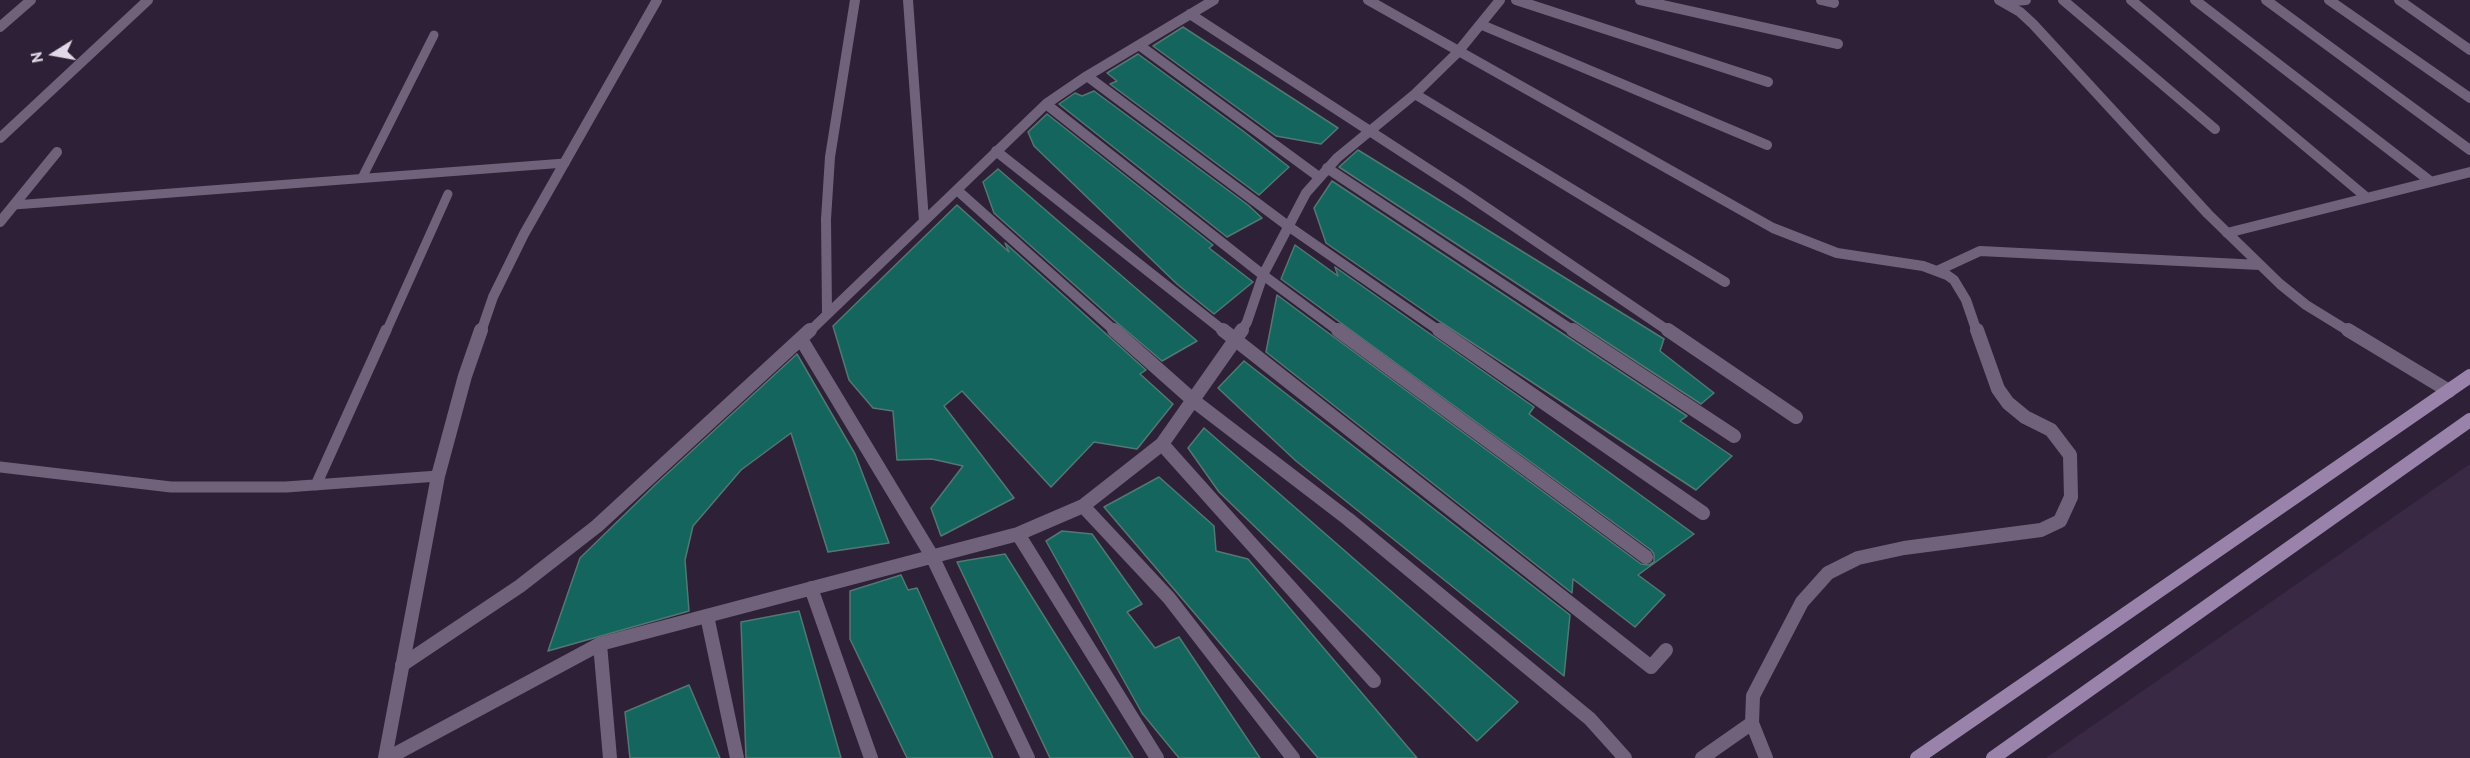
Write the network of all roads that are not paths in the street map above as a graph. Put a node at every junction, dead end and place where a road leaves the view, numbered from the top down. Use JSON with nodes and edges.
{"nodes":[{"id":1,"x":31,"y":0,"type":"edge"},
{"id":2,"x":148,"y":0,"type":"edge"},
{"id":3,"x":657,"y":0,"type":"edge"},
{"id":4,"x":855,"y":0,"type":"edge"},
{"id":5,"x":908,"y":0,"type":"edge"},
{"id":6,"x":1214,"y":0,"type":"edge"},
{"id":7,"x":1368,"y":0,"type":"edge"},
{"id":8,"x":1500,"y":0,"type":"edge"},
{"id":9,"x":1516,"y":0,"type":"edge"},
{"id":10,"x":1640,"y":0,"type":"edge"},
{"id":11,"x":1821,"y":0,"type":"edge"},
{"id":12,"x":2026,"y":0,"type":"edge"},
{"id":13,"x":2063,"y":0,"type":"edge"},
{"id":14,"x":2131,"y":0,"type":"edge"},
{"id":15,"x":2195,"y":0,"type":"edge"},
{"id":16,"x":2266,"y":0,"type":"edge"},
{"id":17,"x":2329,"y":0,"type":"edge"},
{"id":18,"x":2399,"y":0,"type":"edge"},
{"id":19,"x":2001,"y":1,"type":"edge"},
{"id":20,"x":1834,"y":3,"type":"dead end"},
{"id":21,"x":1190,"y":14,"type":"junction"},
{"id":22,"x":1482,"y":25,"type":"junction"},
{"id":23,"x":0,"y":27,"type":"edge"},
{"id":24,"x":434,"y":34,"type":"dead end"},
{"id":25,"x":1838,"y":44,"type":"dead end"},
{"id":26,"x":1139,"y":45,"type":"junction"},
{"id":27,"x":2470,"y":50,"type":"edge"},
{"id":28,"x":1457,"y":53,"type":"junction"},
{"id":29,"x":1087,"y":76,"type":"junction"},
{"id":30,"x":1768,"y":82,"type":"dead end"},
{"id":31,"x":1415,"y":94,"type":"junction"},
{"id":32,"x":2470,"y":98,"type":"edge"},
{"id":33,"x":1046,"y":104,"type":"junction"},
{"id":34,"x":2215,"y":129,"type":"dead end"},
{"id":35,"x":1368,"y":132,"type":"junction"},
{"id":36,"x":0,"y":138,"type":"edge"},
{"id":37,"x":1767,"y":145,"type":"dead end"},
{"id":38,"x":996,"y":150,"type":"junction"},
{"id":39,"x":2470,"y":150,"type":"edge"},
{"id":40,"x":57,"y":152,"type":"dead end"},
{"id":41,"x":565,"y":163,"type":"junction"},
{"id":42,"x":1323,"y":172,"type":"junction"},
{"id":43,"x":2470,"y":172,"type":"edge"},
{"id":44,"x":363,"y":176,"type":"junction"},
{"id":45,"x":2430,"y":181,"type":"junction"},
{"id":46,"x":957,"y":190,"type":"junction"},
{"id":47,"x":448,"y":194,"type":"dead end"},
{"id":48,"x":2366,"y":196,"type":"junction"},
{"id":49,"x":14,"y":205,"type":"junction"},
{"id":50,"x":924,"y":221,"type":"junction"},
{"id":51,"x":0,"y":222,"type":"edge"},
{"id":52,"x":1288,"y":226,"type":"junction"},
{"id":53,"x":2227,"y":233,"type":"junction"},
{"id":54,"x":2260,"y":266,"type":"junction"},
{"id":55,"x":1939,"y":270,"type":"junction"},
{"id":56,"x":1263,"y":275,"type":"junction"},
{"id":57,"x":1725,"y":282,"type":"dead end"},
{"id":58,"x":827,"y":313,"type":"junction"},
{"id":59,"x":801,"y":339,"type":"junction"},
{"id":60,"x":1234,"y":340,"type":"junction"},
{"id":61,"x":2470,"y":376,"type":"edge"},
{"id":62,"x":2449,"y":391,"type":"junction"},
{"id":63,"x":1194,"y":401,"type":"junction"},
{"id":64,"x":1796,"y":417,"type":"dead end"},
{"id":65,"x":2470,"y":420,"type":"edge"},
{"id":66,"x":1734,"y":436,"type":"dead end"},
{"id":67,"x":1162,"y":444,"type":"junction"},
{"id":68,"x":0,"y":467,"type":"edge"},
{"id":69,"x":438,"y":476,"type":"junction"},
{"id":70,"x":316,"y":485,"type":"junction"},
{"id":71,"x":1083,"y":506,"type":"junction"},
{"id":72,"x":1703,"y":513,"type":"dead end"},
{"id":73,"x":1018,"y":534,"type":"junction"},
{"id":74,"x":932,"y":556,"type":"junction"},
{"id":75,"x":1646,"y":557,"type":"dead end"},
{"id":76,"x":811,"y":588,"type":"junction"},
{"id":77,"x":707,"y":616,"type":"junction"},
{"id":78,"x":600,"y":644,"type":"junction"},
{"id":79,"x":1666,"y":650,"type":"dead end"},
{"id":80,"x":402,"y":665,"type":"junction"},
{"id":81,"x":1374,"y":681,"type":"dead end"},
{"id":82,"x":1752,"y":723,"type":"junction"},
{"id":83,"x":387,"y":758,"type":"edge"},
{"id":84,"x":610,"y":758,"type":"edge"},
{"id":85,"x":737,"y":758,"type":"edge"},
{"id":86,"x":871,"y":758,"type":"edge"},
{"id":87,"x":1028,"y":758,"type":"edge"},
{"id":88,"x":1156,"y":758,"type":"edge"},
{"id":89,"x":1293,"y":758,"type":"edge"},
{"id":90,"x":1625,"y":758,"type":"edge"},
{"id":91,"x":1702,"y":758,"type":"edge"},
{"id":92,"x":1766,"y":758,"type":"edge"},
{"id":93,"x":1917,"y":758,"type":"edge"},
{"id":94,"x":1993,"y":758,"type":"edge"}],
"edges":[{"from":1,"to":23,"type":"street"},
{"from":2,"to":36,"type":"street"},
{"from":3,"to":41,"type":"street"},
{"from":4,"to":58,"type":"street"},
{"from":5,"to":50,"type":"street"},
{"from":6,"to":21,"type":"street"},
{"from":7,"to":28,"type":"street"},
{"from":8,"to":22,"type":"street"},
{"from":9,"to":30,"type":"street"},
{"from":10,"to":25,"type":"street"},
{"from":11,"to":20,"type":"street"},
{"from":12,"to":19,"type":"street"},
{"from":13,"to":34,"type":"street"},
{"from":14,"to":48,"type":"street"},
{"from":15,"to":45,"type":"street"},
{"from":16,"to":39,"type":"street"},
{"from":17,"to":32,"type":"street"},
{"from":18,"to":27,"type":"street"},
{"from":19,"to":53,"type":"street"},
{"from":21,"to":26,"type":"street"},
{"from":21,"to":35,"type":"street"},
{"from":22,"to":28,"type":"street"},
{"from":22,"to":37,"type":"street"},
{"from":24,"to":44,"type":"lane"},
{"from":26,"to":29,"type":"street"},
{"from":26,"to":42,"type":"street"},
{"from":28,"to":31,"type":"street"},
{"from":28,"to":55,"type":"street"},
{"from":29,"to":33,"type":"street"},
{"from":29,"to":52,"type":"street"},
{"from":31,"to":35,"type":"street"},
{"from":31,"to":57,"type":"street"},
{"from":33,"to":38,"type":"street"},
{"from":33,"to":56,"type":"street"},
{"from":35,"to":42,"type":"street"},
{"from":35,"to":64,"type":"street"},
{"from":38,"to":46,"type":"street"},
{"from":38,"to":60,"type":"street"},
{"from":40,"to":49,"type":"street"},
{"from":41,"to":44,"type":"lane"},
{"from":41,"to":69,"type":"street"},
{"from":42,"to":52,"type":"street"},
{"from":42,"to":66,"type":"street"},
{"from":43,"to":45,"type":"street"},
{"from":44,"to":49,"type":"lane"},
{"from":45,"to":48,"type":"street"},
{"from":46,"to":50,"type":"street"},
{"from":46,"to":63,"type":"street"},
{"from":47,"to":70,"type":"lane"},
{"from":48,"to":53,"type":"street"},
{"from":49,"to":51,"type":"street"},
{"from":50,"to":58,"type":"street"},
{"from":52,"to":56,"type":"street"},
{"from":52,"to":72,"type":"street"},
{"from":53,"to":54,"type":"street"},
{"from":54,"to":55,"type":"street"},
{"from":54,"to":62,"type":"street"},
{"from":55,"to":82,"type":"street"},
{"from":56,"to":60,"type":"street"},
{"from":56,"to":75,"type":"street"},
{"from":58,"to":59,"type":"street"},
{"from":59,"to":74,"type":"street"},
{"from":59,"to":80,"type":"street"},
{"from":60,"to":63,"type":"street"},
{"from":60,"to":79,"type":"street"},
{"from":61,"to":62,"type":"main road"},
{"from":62,"to":93,"type":"main road"},
{"from":63,"to":67,"type":"street"},
{"from":63,"to":90,"type":"street"},
{"from":65,"to":94,"type":"main road"},
{"from":67,"to":71,"type":"street"},
{"from":67,"to":81,"type":"street"},
{"from":68,"to":70,"type":"lane"},
{"from":69,"to":70,"type":"lane"},
{"from":69,"to":80,"type":"street"},
{"from":71,"to":73,"type":"street"},
{"from":71,"to":89,"type":"street"},
{"from":73,"to":74,"type":"street"},
{"from":73,"to":88,"type":"street"},
{"from":74,"to":76,"type":"street"},
{"from":74,"to":87,"type":"street"},
{"from":76,"to":77,"type":"street"},
{"from":76,"to":86,"type":"street"},
{"from":77,"to":78,"type":"street"},
{"from":77,"to":85,"type":"street"},
{"from":78,"to":83,"type":"street"},
{"from":78,"to":84,"type":"street"},
{"from":80,"to":83,"type":"street"},
{"from":82,"to":91,"type":"street"},
{"from":82,"to":92,"type":"street"}]}
